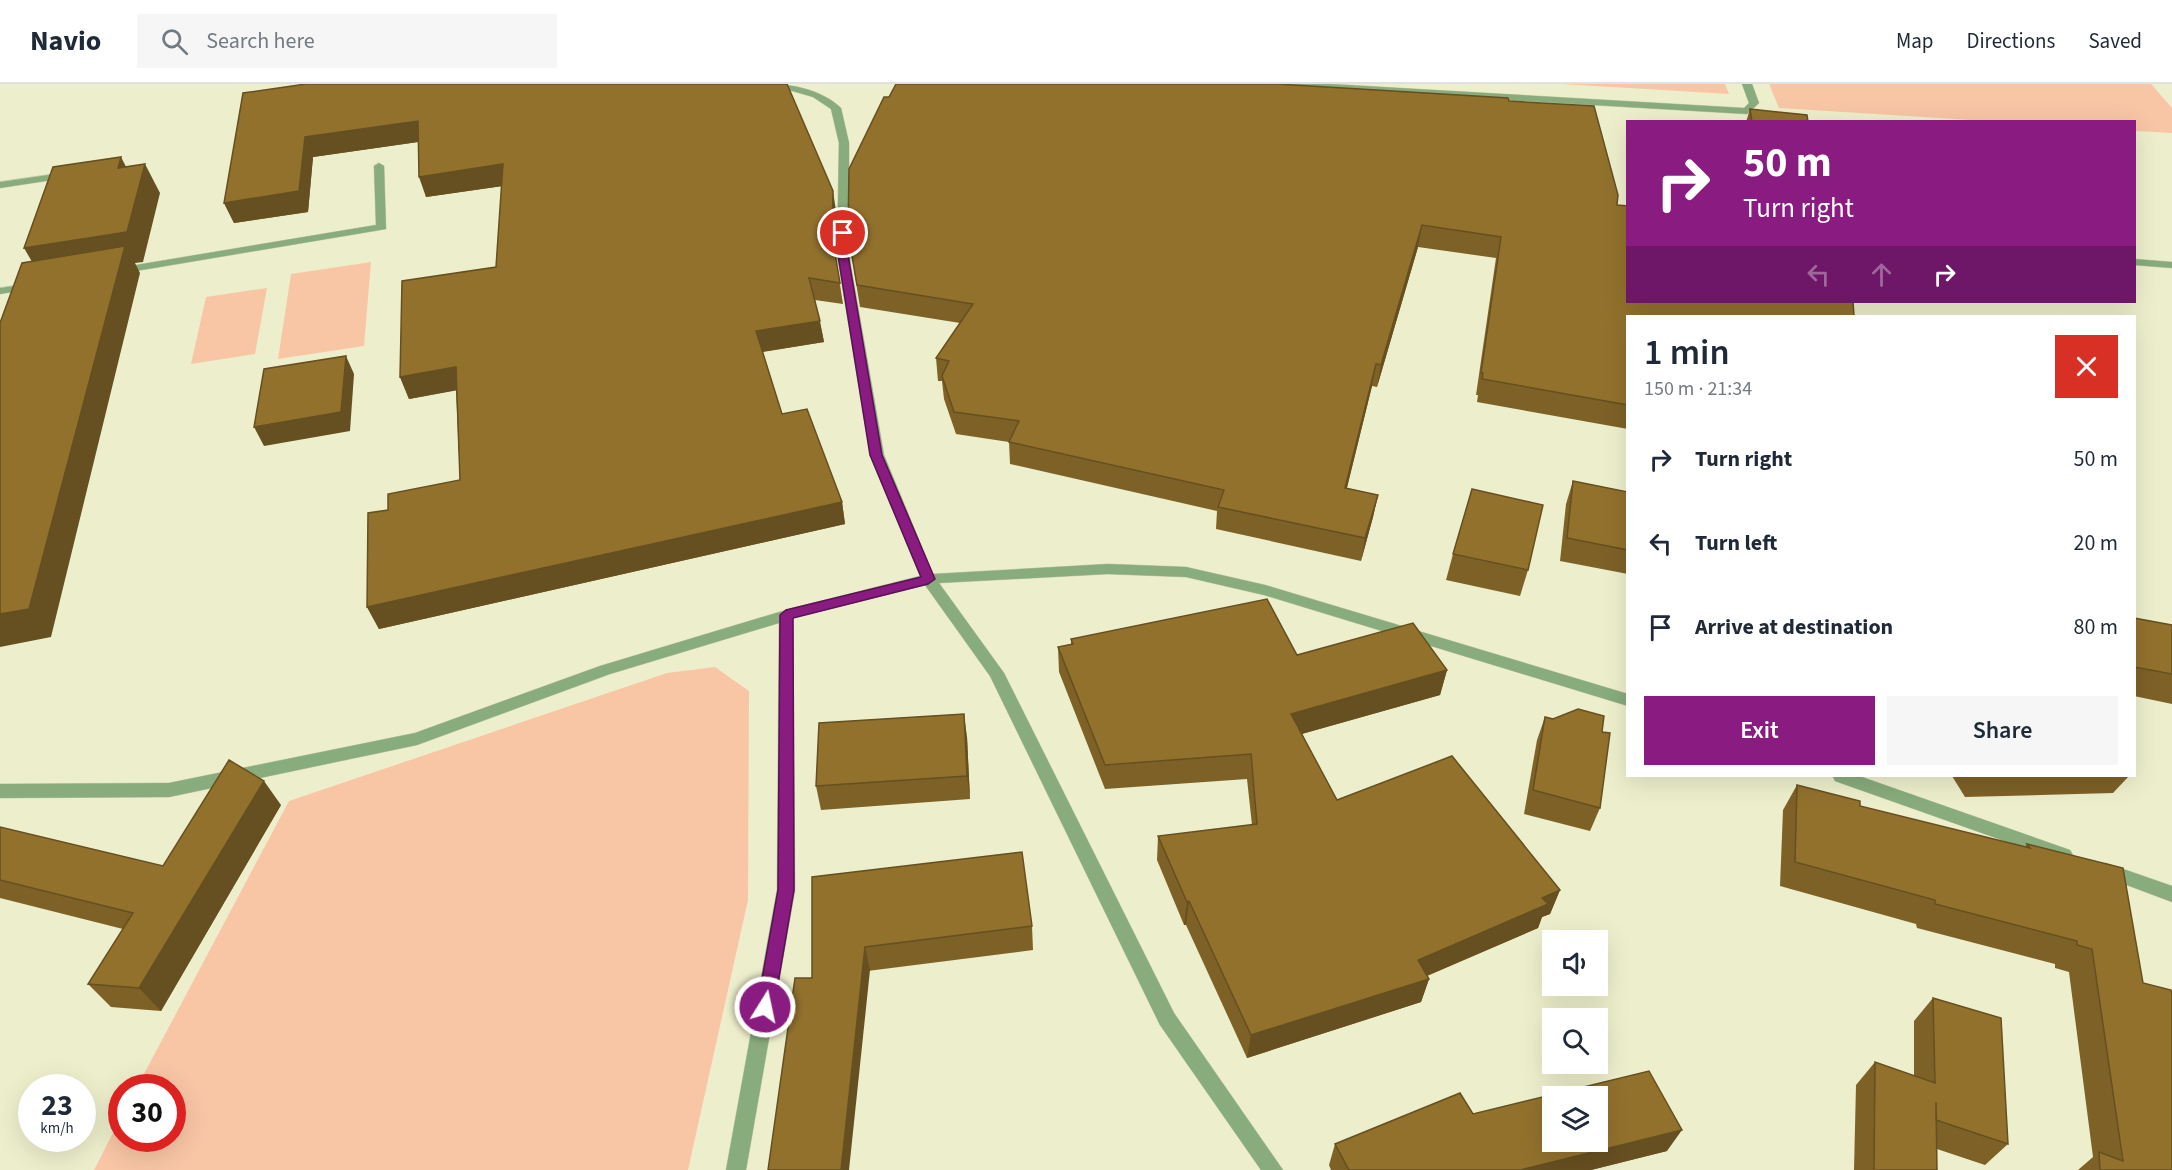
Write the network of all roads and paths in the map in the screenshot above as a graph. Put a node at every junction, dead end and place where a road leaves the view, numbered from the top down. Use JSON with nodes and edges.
{"nodes":[{"id":1,"x":773,"y":84,"type":"edge"},
{"id":2,"x":1281,"y":84,"type":"edge"},
{"id":3,"x":1747,"y":84,"type":"edge"},
{"id":4,"x":379,"y":166,"type":"dead end"},
{"id":5,"x":79,"y":174,"type":"edge"},
{"id":6,"x":0,"y":185,"type":"edge"},
{"id":7,"x":2136,"y":262,"type":"edge"},
{"id":8,"x":2172,"y":265,"type":"edge"},
{"id":9,"x":104,"y":274,"type":"edge"},
{"id":10,"x":46,"y":284,"type":"edge"},
{"id":11,"x":0,"y":291,"type":"edge"},
{"id":12,"x":928,"y":579,"type":"junction"},
{"id":13,"x":786,"y":615,"type":"junction"},
{"id":14,"x":1626,"y":699,"type":"edge"},
{"id":15,"x":1844,"y":777,"type":"edge"},
{"id":16,"x":0,"y":791,"type":"edge"},
{"id":17,"x":2172,"y":894,"type":"edge"},
{"id":18,"x":736,"y":1170,"type":"edge"},
{"id":19,"x":1273,"y":1170,"type":"edge"}],
"edges":[{"from":1,"to":12,"type":"street"},
{"from":2,"to":3,"type":"street"},
{"from":4,"to":9,"type":"street"},
{"from":5,"to":6,"type":"street"},
{"from":7,"to":8,"type":"street"},
{"from":10,"to":11,"type":"street"},
{"from":12,"to":13,"type":"street"},
{"from":12,"to":14,"type":"street"},
{"from":12,"to":19,"type":"street"},
{"from":13,"to":16,"type":"street"},
{"from":13,"to":18,"type":"street"},
{"from":15,"to":17,"type":"street"}]}
